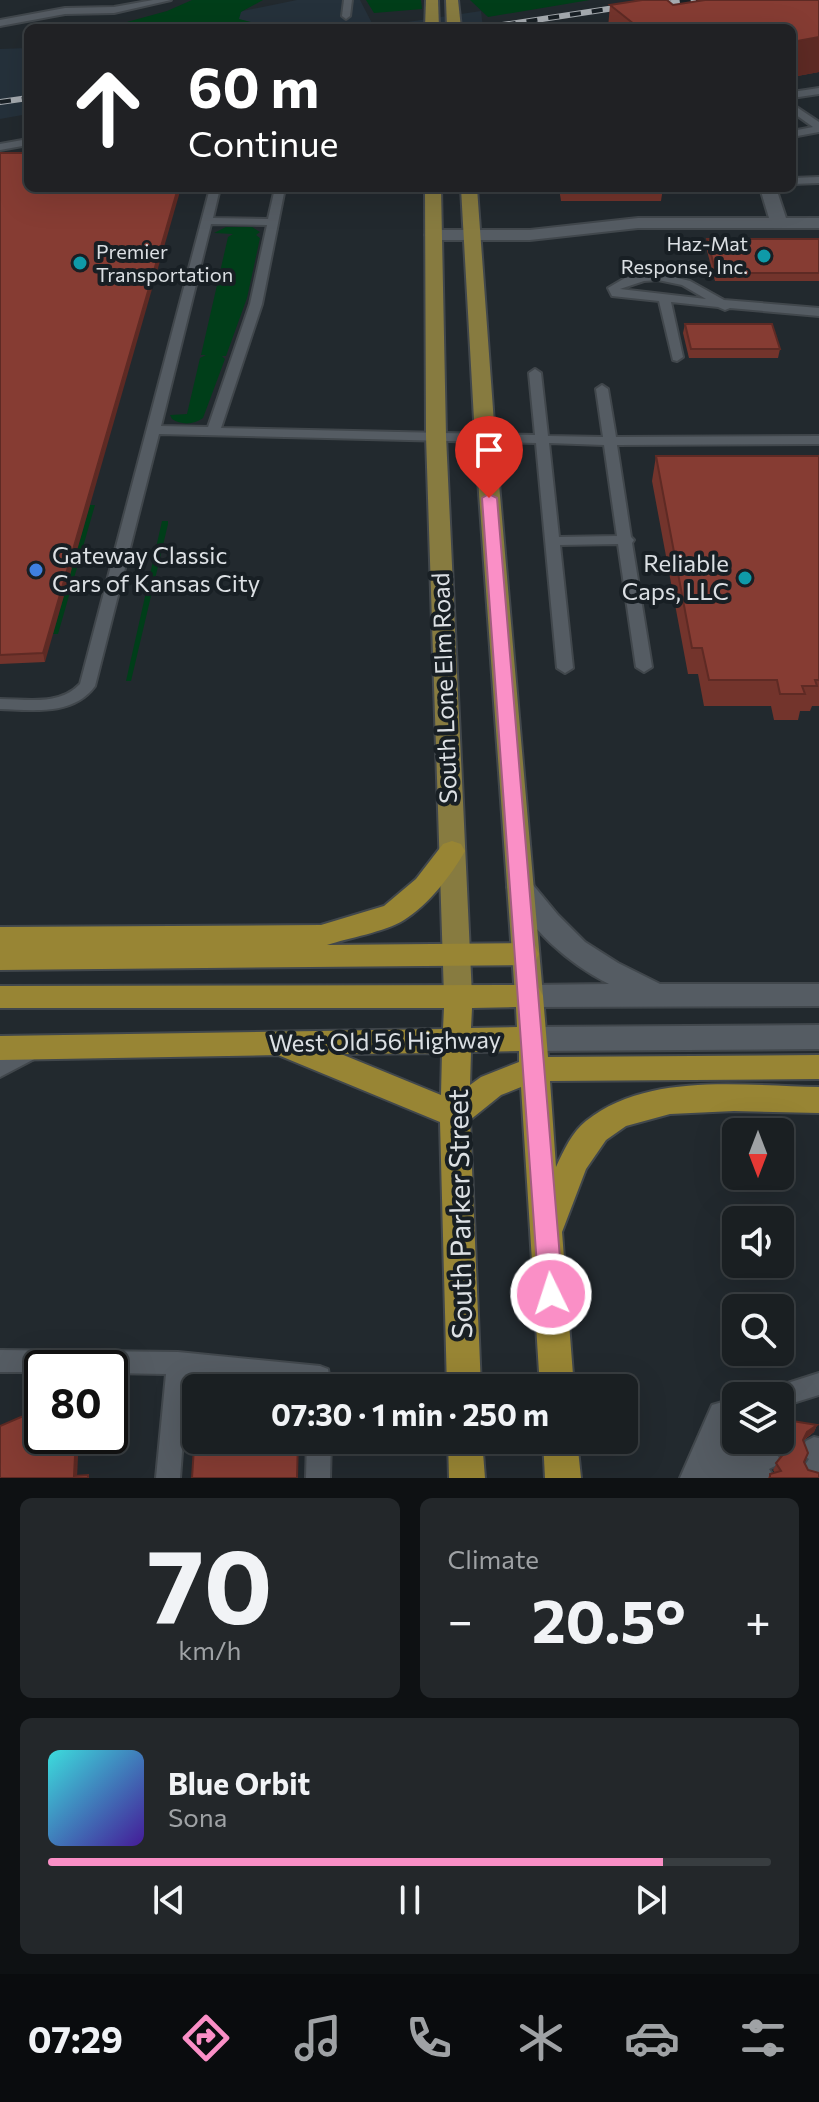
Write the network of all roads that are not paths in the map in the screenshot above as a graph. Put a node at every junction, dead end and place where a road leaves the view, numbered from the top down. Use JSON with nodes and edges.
{"nodes":[{"id":1,"x":80,"y":0,"type":"edge"},
{"id":2,"x":167,"y":0,"type":"edge"},
{"id":3,"x":348,"y":0,"type":"edge"},
{"id":4,"x":452,"y":2,"type":"edge"},
{"id":5,"x":432,"y":3,"type":"edge"},
{"id":6,"x":76,"y":11,"type":"junction"},
{"id":7,"x":346,"y":16,"type":"dead end"},
{"id":8,"x":0,"y":23,"type":"edge"},
{"id":9,"x":432,"y":24,"type":"edge"},
{"id":10,"x":454,"y":24,"type":"edge"},
{"id":11,"x":819,"y":91,"type":"edge"},
{"id":12,"x":796,"y":94,"type":"edge"},
{"id":13,"x":796,"y":110,"type":"edge"},
{"id":14,"x":819,"y":128,"type":"edge"},
{"id":15,"x":796,"y":133,"type":"edge"},
{"id":16,"x":24,"y":143,"type":"edge"},
{"id":17,"x":0,"y":147,"type":"edge"},
{"id":18,"x":819,"y":180,"type":"edge"},
{"id":19,"x":796,"y":181,"type":"edge"},
{"id":20,"x":214,"y":192,"type":"edge"},
{"id":21,"x":279,"y":192,"type":"edge"},
{"id":22,"x":433,"y":192,"type":"edge"},
{"id":23,"x":469,"y":192,"type":"edge"},
{"id":24,"x":769,"y":192,"type":"edge"},
{"id":25,"x":207,"y":221,"type":"junction"},
{"id":26,"x":273,"y":222,"type":"junction"},
{"id":27,"x":779,"y":223,"type":"junction"},
{"id":28,"x":819,"y":223,"type":"edge"},
{"id":29,"x":433,"y":235,"type":"junction"},
{"id":30,"x":474,"y":235,"type":"junction"},
{"id":31,"x":665,"y":300,"type":"junction"},
{"id":32,"x":725,"y":306,"type":"junction"},
{"id":33,"x":819,"y":312,"type":"edge"},
{"id":34,"x":677,"y":357,"type":"dead end"},
{"id":35,"x":535,"y":373,"type":"dead end"},
{"id":36,"x":602,"y":389,"type":"dead end"},
{"id":37,"x":154,"y":430,"type":"junction"},
{"id":38,"x":214,"y":430,"type":"junction"},
{"id":39,"x":436,"y":436,"type":"junction"},
{"id":40,"x":485,"y":437,"type":"junction"},
{"id":41,"x":542,"y":440,"type":"junction"},
{"id":42,"x":819,"y":440,"type":"edge"},
{"id":43,"x":611,"y":441,"type":"junction"},
{"id":44,"x":627,"y":540,"type":"junction"},
{"id":45,"x":553,"y":541,"type":"junction"},
{"id":46,"x":644,"y":667,"type":"dead end"},
{"id":47,"x":565,"y":668,"type":"dead end"},
{"id":48,"x":0,"y":704,"type":"edge"},
{"id":49,"x":452,"y":851,"type":"junction"},
{"id":50,"x":520,"y":887,"type":"junction"},
{"id":51,"x":0,"y":938,"type":"edge"},
{"id":52,"x":456,"y":954,"type":"junction"},
{"id":53,"x":525,"y":954,"type":"junction"},
{"id":54,"x":0,"y":959,"type":"edge"},
{"id":55,"x":819,"y":995,"type":"edge"},
{"id":56,"x":458,"y":996,"type":"junction"},
{"id":57,"x":529,"y":996,"type":"junction"},
{"id":58,"x":662,"y":996,"type":"junction"},
{"id":59,"x":0,"y":997,"type":"edge"},
{"id":60,"x":819,"y":1037,"type":"edge"},
{"id":61,"x":532,"y":1039,"type":"junction"},
{"id":62,"x":459,"y":1041,"type":"junction"},
{"id":63,"x":266,"y":1043,"type":"junction"},
{"id":64,"x":0,"y":1048,"type":"edge"},
{"id":65,"x":36,"y":1048,"type":"junction"},
{"id":66,"x":819,"y":1067,"type":"edge"},
{"id":67,"x":0,"y":1069,"type":"edge"},
{"id":68,"x":535,"y":1069,"type":"junction"},
{"id":69,"x":819,"y":1100,"type":"edge"},
{"id":70,"x":455,"y":1115,"type":"junction"},
{"id":71,"x":547,"y":1231,"type":"junction"},
{"id":72,"x":0,"y":1361,"type":"edge"},
{"id":73,"x":178,"y":1363,"type":"junction"},
{"id":74,"x":290,"y":1374,"type":"edge"},
{"id":75,"x":464,"y":1374,"type":"edge"},
{"id":76,"x":556,"y":1374,"type":"edge"},
{"id":77,"x":819,"y":1384,"type":"edge"},
{"id":78,"x":794,"y":1392,"type":"edge"},
{"id":79,"x":722,"y":1412,"type":"edge"},
{"id":80,"x":722,"y":1447,"type":"edge"},
{"id":81,"x":319,"y":1454,"type":"edge"},
{"id":82,"x":466,"y":1454,"type":"edge"},
{"id":83,"x":561,"y":1454,"type":"edge"},
{"id":84,"x":765,"y":1454,"type":"edge"},
{"id":85,"x":699,"y":1467,"type":"edge"},
{"id":86,"x":168,"y":1478,"type":"edge"},
{"id":87,"x":318,"y":1478,"type":"edge"},
{"id":88,"x":467,"y":1478,"type":"edge"},
{"id":89,"x":563,"y":1478,"type":"edge"}],
"edges":[{"from":1,"to":6,"type":"lane"},
{"from":2,"to":6,"type":"lane"},
{"from":3,"to":7,"type":"lane"},
{"from":4,"to":10,"type":"main road"},
{"from":5,"to":9,"type":"main road"},
{"from":6,"to":8,"type":"lane"},
{"from":11,"to":12,"type":"lane"},
{"from":13,"to":14,"type":"lane"},
{"from":14,"to":15,"type":"lane"},
{"from":16,"to":17,"type":"lane"},
{"from":18,"to":19,"type":"lane"},
{"from":20,"to":25,"type":"lane"},
{"from":21,"to":26,"type":"lane"},
{"from":22,"to":29,"type":"main road","name":"South Lone Elm Road"},
{"from":23,"to":30,"type":"main road"},
{"from":24,"to":27,"type":"street"},
{"from":25,"to":26,"type":"lane"},
{"from":25,"to":37,"type":"lane"},
{"from":26,"to":38,"type":"lane"},
{"from":27,"to":28,"type":"street"},
{"from":27,"to":30,"type":"street"},
{"from":29,"to":30,"type":"street"},
{"from":29,"to":39,"type":"main road","name":"South Lone Elm Road"},
{"from":30,"to":40,"type":"main road"},
{"from":31,"to":32,"type":"lane"},
{"from":31,"to":32,"type":"lane"},
{"from":31,"to":34,"type":"lane"},
{"from":32,"to":33,"type":"lane"},
{"from":35,"to":41,"type":"lane"},
{"from":36,"to":43,"type":"lane"},
{"from":37,"to":38,"type":"lane"},
{"from":37,"to":48,"type":"lane"},
{"from":38,"to":39,"type":"lane"},
{"from":39,"to":40,"type":"lane"},
{"from":39,"to":49,"type":"main road","name":"South Lone Elm Road"},
{"from":40,"to":41,"type":"lane"},
{"from":40,"to":50,"type":"main road"},
{"from":41,"to":43,"type":"lane"},
{"from":41,"to":45,"type":"lane"},
{"from":42,"to":43,"type":"lane"},
{"from":43,"to":44,"type":"lane"},
{"from":44,"to":45,"type":"lane"},
{"from":44,"to":46,"type":"lane"},
{"from":45,"to":47,"type":"lane"},
{"from":49,"to":51,"type":"highway"},
{"from":49,"to":52,"type":"main road","name":"South Lone Elm Road"},
{"from":50,"to":53,"type":"main road"},
{"from":50,"to":58,"type":"street"},
{"from":52,"to":53,"type":"highway"},
{"from":52,"to":54,"type":"highway"},
{"from":52,"to":56,"type":"main road","name":"South Lone Elm Road"},
{"from":53,"to":57,"type":"main road"},
{"from":55,"to":58,"type":"street","name":"West Old 56 Highway"},
{"from":56,"to":57,"type":"highway","name":"West Old 56 Highway"},
{"from":56,"to":59,"type":"highway","name":"West Old 56 Highway"},
{"from":56,"to":62,"type":"highway","name":"South Parker Street"},
{"from":57,"to":58,"type":"street","name":"West Old 56 Highway"},
{"from":57,"to":61,"type":"highway"},
{"from":60,"to":61,"type":"street","name":"West Old 56 Highway"},
{"from":61,"to":62,"type":"highway","name":"West Old 56 Highway"},
{"from":61,"to":68,"type":"highway"},
{"from":62,"to":63,"type":"highway","name":"West Old 56 Highway"},
{"from":62,"to":70,"type":"highway","name":"South Parker Street"},
{"from":63,"to":65,"type":"highway","name":"West Old 56 Highway"},
{"from":63,"to":70,"type":"highway"},
{"from":64,"to":65,"type":"highway","name":"West Old 56 Highway"},
{"from":65,"to":67,"type":"lane"},
{"from":66,"to":68,"type":"highway"},
{"from":68,"to":70,"type":"highway"},
{"from":68,"to":71,"type":"highway"},
{"from":69,"to":71,"type":"highway"},
{"from":70,"to":75,"type":"highway","name":"South Parker Street"},
{"from":71,"to":76,"type":"highway"},
{"from":72,"to":73,"type":"lane"},
{"from":73,"to":74,"type":"lane"},
{"from":73,"to":86,"type":"lane"},
{"from":77,"to":78,"type":"lane"},
{"from":79,"to":85,"type":"lane"},
{"from":80,"to":85,"type":"lane"},
{"from":81,"to":87,"type":"lane"},
{"from":82,"to":88,"type":"highway"},
{"from":83,"to":89,"type":"highway"},
{"from":84,"to":85,"type":"lane"}]}
